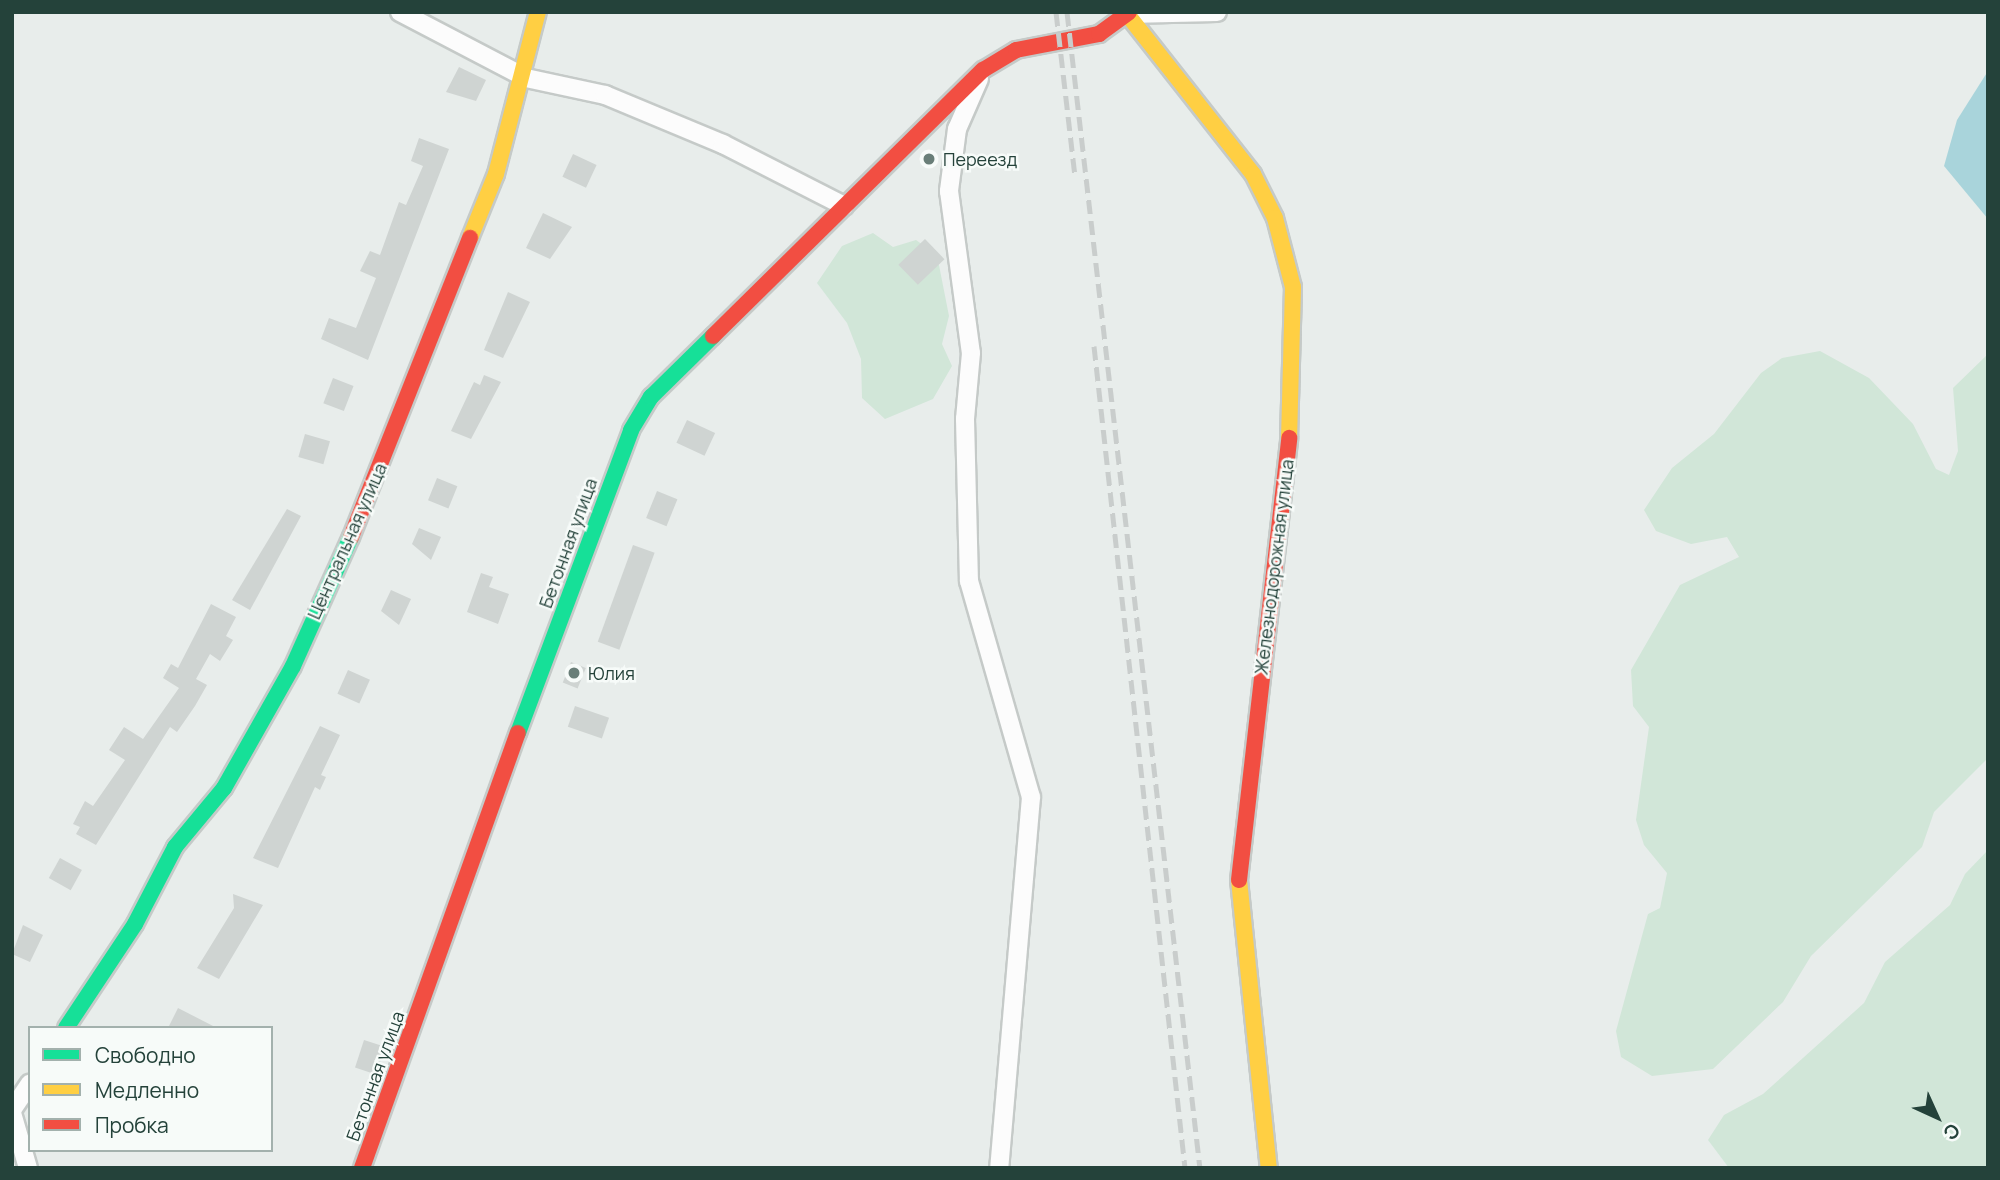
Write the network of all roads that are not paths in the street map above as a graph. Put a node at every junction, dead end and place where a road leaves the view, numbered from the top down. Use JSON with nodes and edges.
{"nodes":[{"id":1,"x":400,"y":12,"type":"edge"},
{"id":2,"x":538,"y":12,"type":"edge"},
{"id":3,"x":1217,"y":12,"type":"edge"},
{"id":4,"x":1128,"y":13,"type":"edge"},
{"id":5,"x":983,"y":70,"type":"junction"},
{"id":6,"x":526,"y":78,"type":"junction"},
{"id":7,"x":844,"y":206,"type":"junction"},
{"id":8,"x":67,"y":1026,"type":"edge"},
{"id":9,"x":28,"y":1086,"type":"edge"},
{"id":10,"x":12,"y":1112,"type":"edge"},
{"id":11,"x":28,"y":1168,"type":"edge"},
{"id":12,"x":362,"y":1168,"type":"edge"},
{"id":13,"x":999,"y":1168,"type":"edge"},
{"id":14,"x":1269,"y":1168,"type":"edge"}],
"edges":[{"from":1,"to":6,"type":"street"},
{"from":2,"to":6,"type":"street","name":"Центральная улица"},
{"from":3,"to":4,"type":"street"},
{"from":4,"to":5,"type":"street","name":"Бетонная улица"},
{"from":4,"to":14,"type":"street","name":"Железнодорожная улица"},
{"from":5,"to":7,"type":"street","name":"Бетонная улица"},
{"from":5,"to":13,"type":"street"},
{"from":6,"to":7,"type":"street"},
{"from":6,"to":8,"type":"street","name":"Центральная улица"},
{"from":7,"to":12,"type":"street","name":"Бетонная улица"},
{"from":9,"to":10,"type":"street"},
{"from":10,"to":11,"type":"street"}]}
